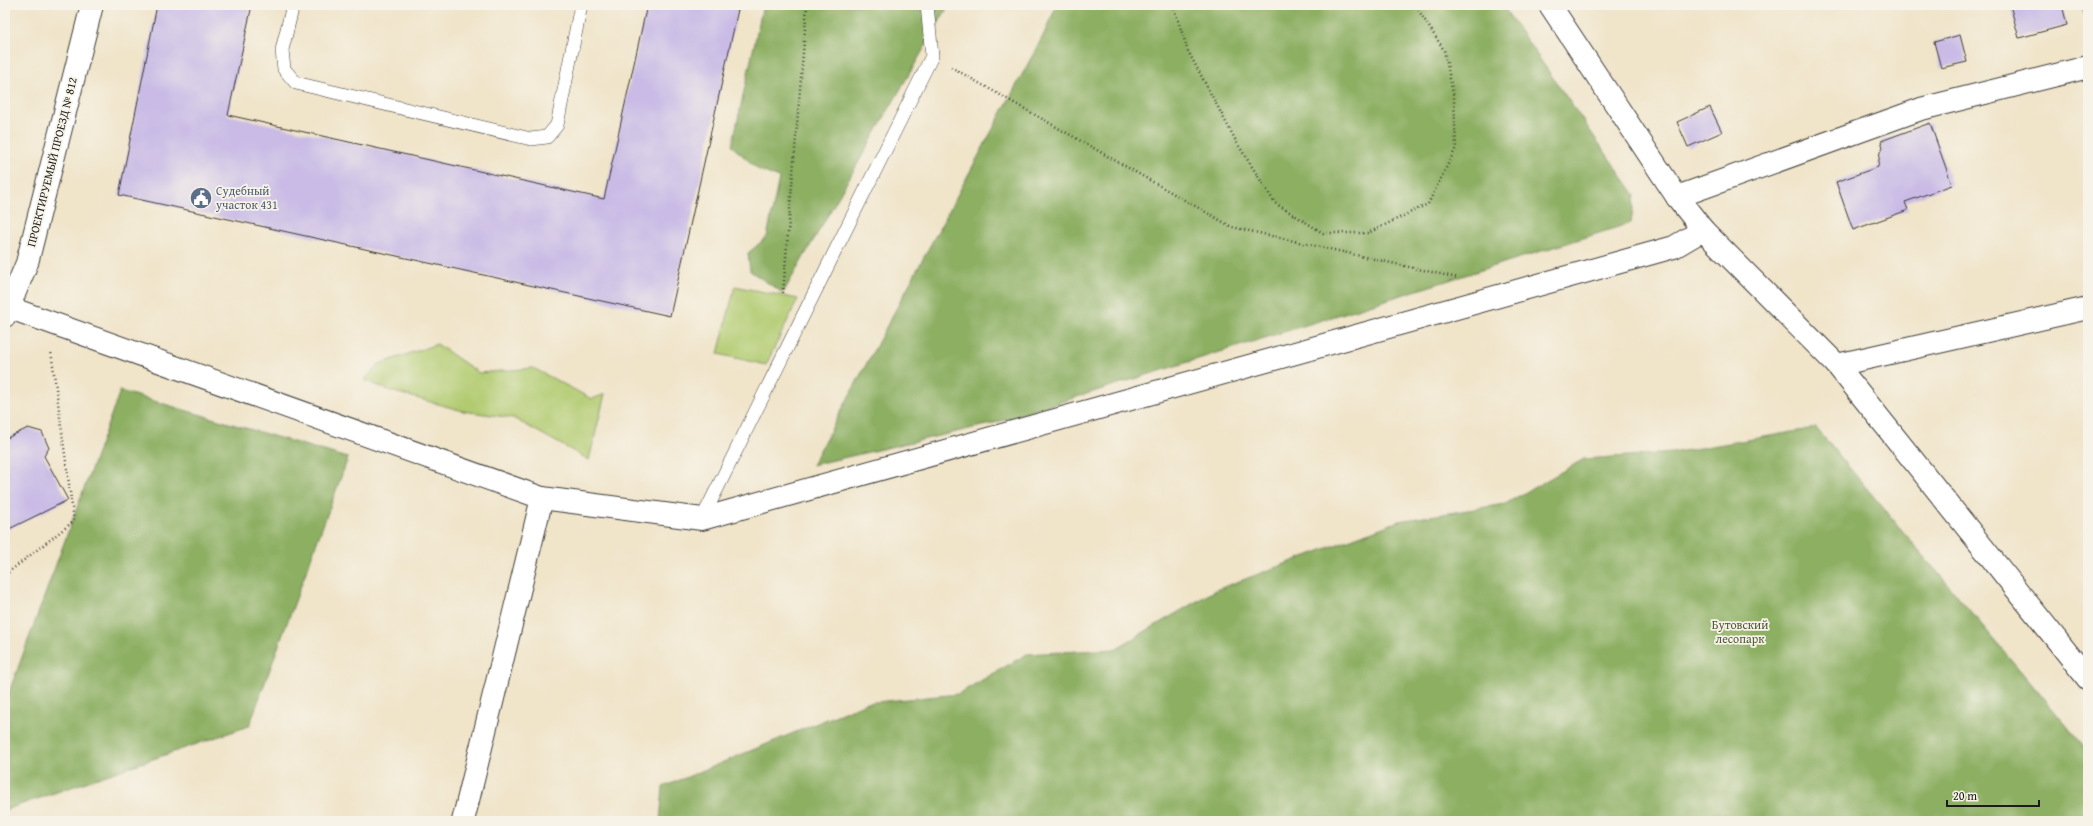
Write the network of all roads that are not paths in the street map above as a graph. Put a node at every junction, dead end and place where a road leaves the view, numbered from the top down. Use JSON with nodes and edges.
{"nodes":[{"id":1,"x":92,"y":5,"type":"edge"},
{"id":2,"x":293,"y":5,"type":"edge"},
{"id":3,"x":582,"y":5,"type":"edge"},
{"id":4,"x":927,"y":5,"type":"edge"},
{"id":5,"x":1550,"y":5,"type":"edge"},
{"id":6,"x":2088,"y":67,"type":"edge"},
{"id":7,"x":1677,"y":197,"type":"junction"},
{"id":8,"x":1703,"y":230,"type":"junction"},
{"id":9,"x":2088,"y":308,"type":"edge"},
{"id":10,"x":7,"y":312,"type":"edge"},
{"id":11,"x":1837,"y":365,"type":"junction"},
{"id":12,"x":542,"y":498,"type":"junction"},
{"id":13,"x":702,"y":519,"type":"junction"},
{"id":14,"x":2079,"y":652,"type":"edge"},
{"id":15,"x":2088,"y":679,"type":"edge"},
{"id":16,"x":463,"y":821,"type":"edge"}],
"edges":[{"from":1,"to":10,"type":"street","name":"ПРОЕКТИРУЕМЫЙ ПРОЕЗД № 812"},
{"from":2,"to":3,"type":"lane"},
{"from":4,"to":13,"type":"lane"},
{"from":5,"to":7,"type":"street"},
{"from":6,"to":7,"type":"street"},
{"from":7,"to":8,"type":"street"},
{"from":8,"to":11,"type":"street"},
{"from":8,"to":13,"type":"street"},
{"from":9,"to":11,"type":"street"},
{"from":10,"to":12,"type":"street"},
{"from":11,"to":14,"type":"street"},
{"from":12,"to":13,"type":"street"},
{"from":12,"to":16,"type":"street"},
{"from":14,"to":15,"type":"street"}]}
